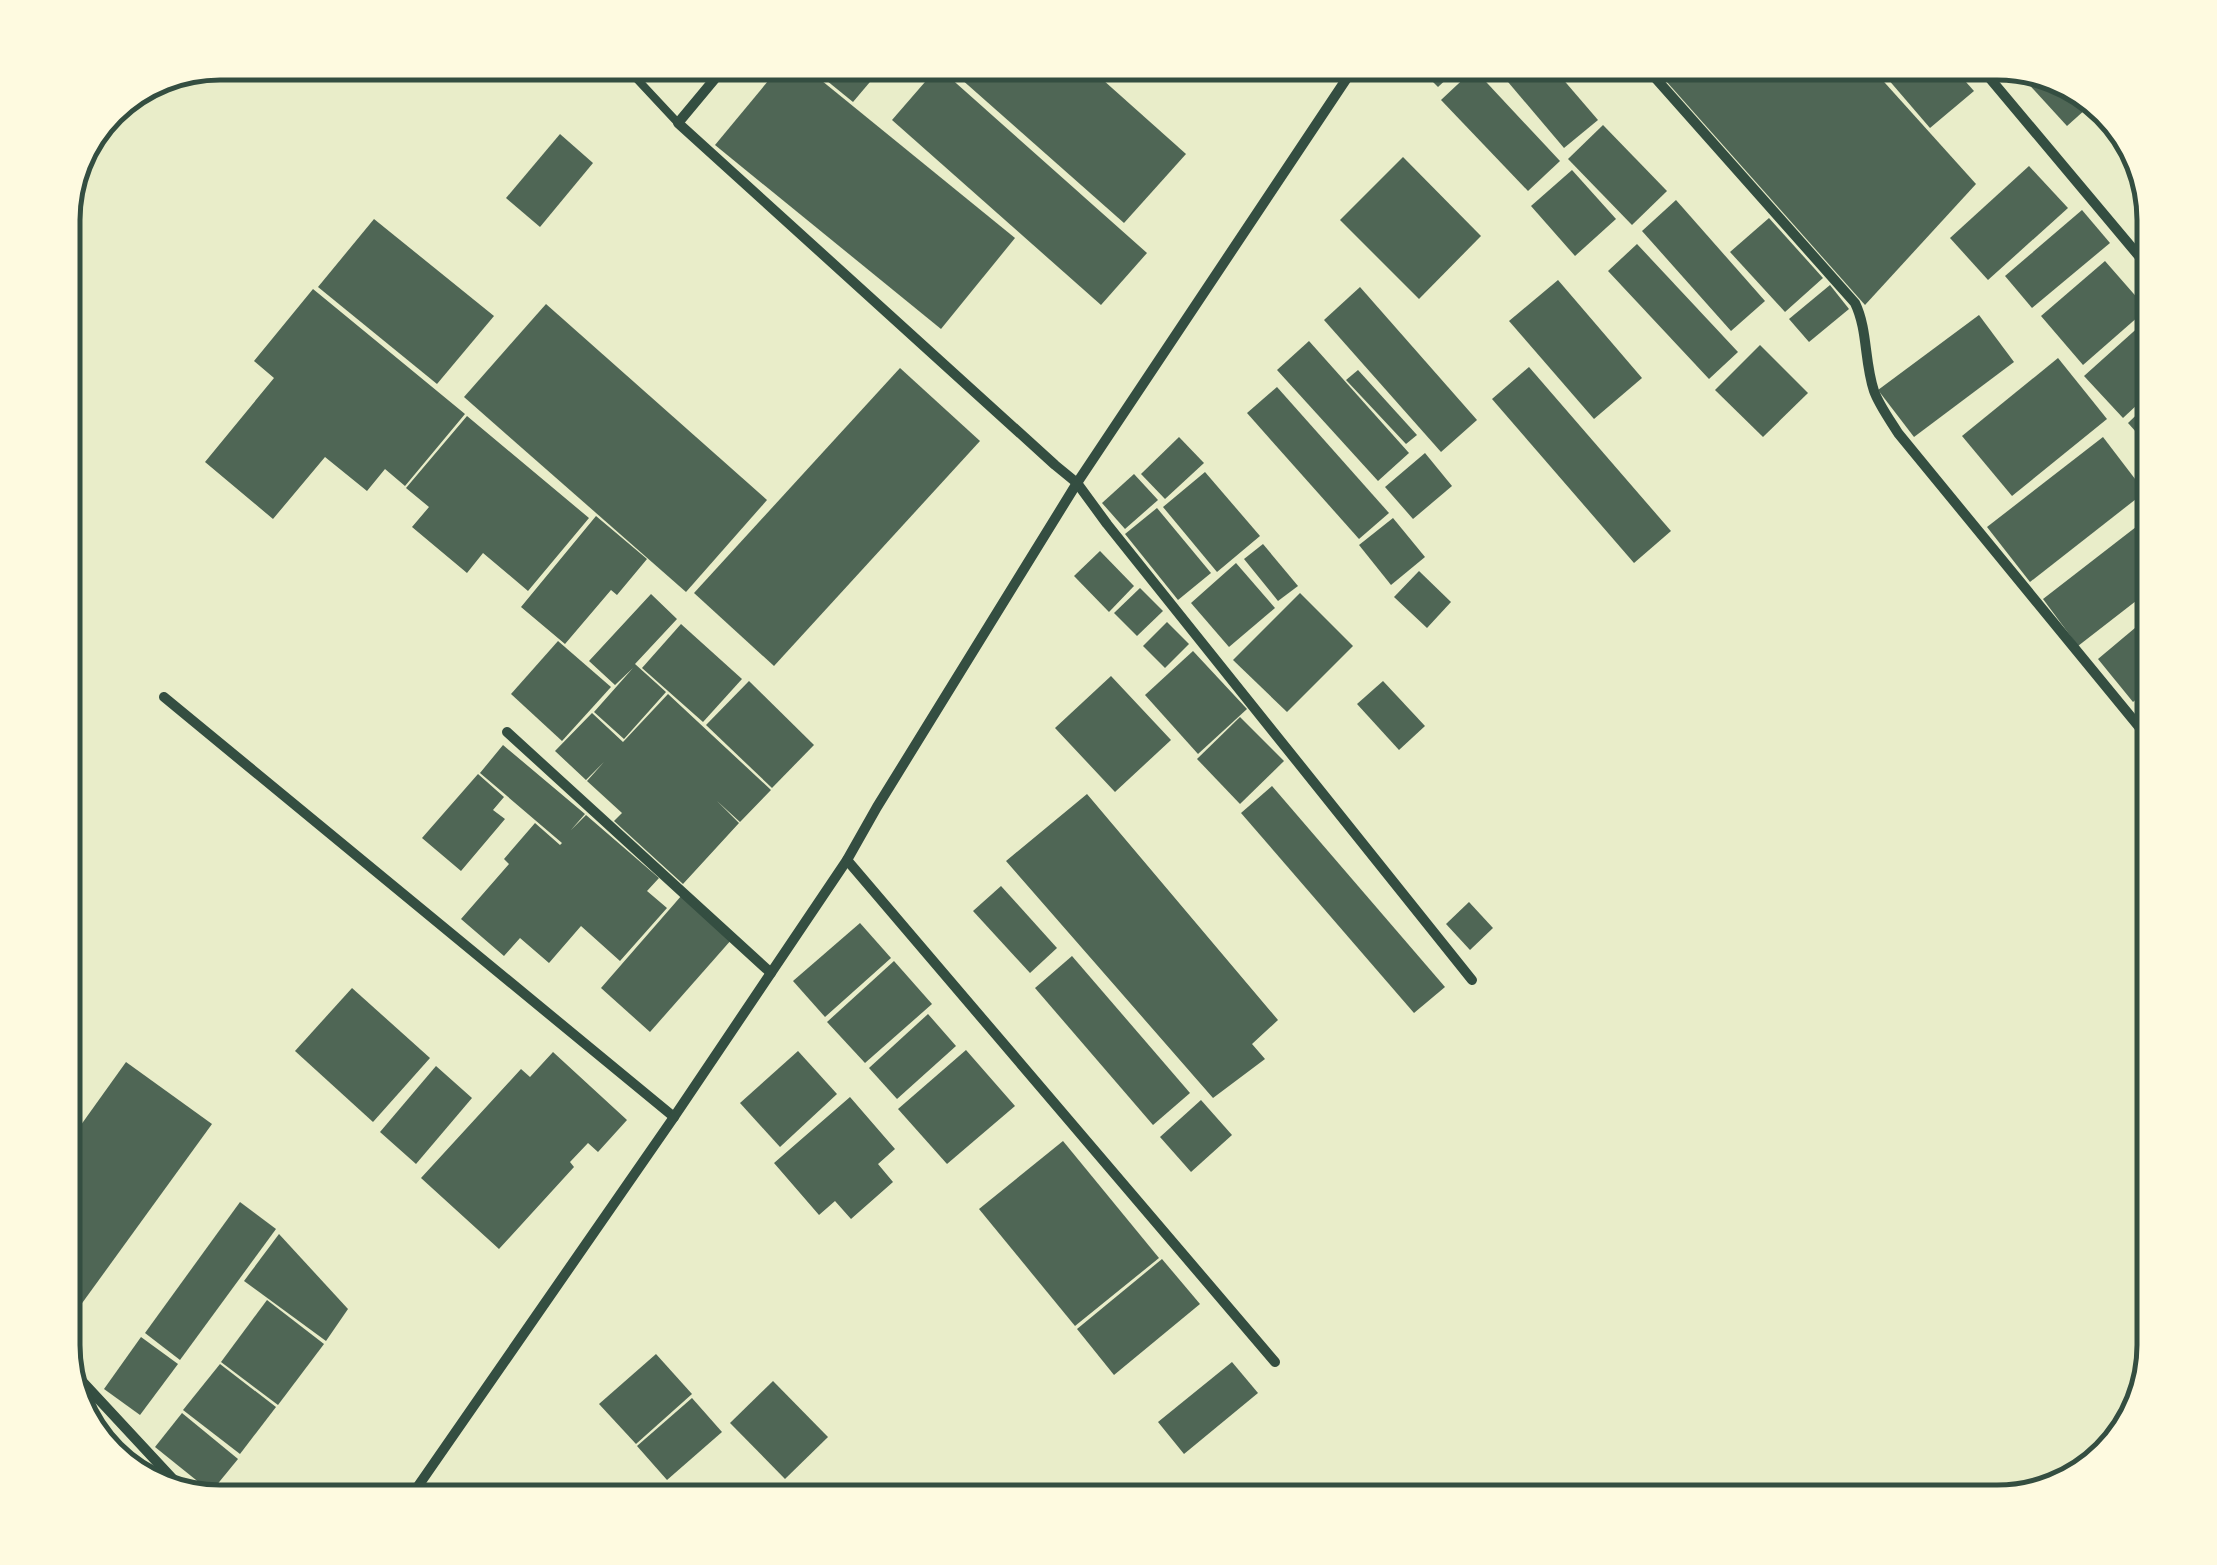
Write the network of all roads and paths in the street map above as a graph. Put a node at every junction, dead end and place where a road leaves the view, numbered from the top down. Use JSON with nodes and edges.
{"nodes":[{"id":1,"x":639,"y":80,"type":"edge"},
{"id":2,"x":713,"y":80,"type":"edge"},
{"id":3,"x":1345,"y":80,"type":"edge"},
{"id":4,"x":1658,"y":80,"type":"edge"},
{"id":5,"x":1992,"y":80,"type":"edge"},
{"id":6,"x":678,"y":122,"type":"junction"},
{"id":7,"x":2137,"y":254,"type":"edge"},
{"id":8,"x":1077,"y":483,"type":"junction"},
{"id":9,"x":164,"y":698,"type":"dead end"},
{"id":10,"x":2137,"y":724,"type":"edge"},
{"id":11,"x":506,"y":732,"type":"dead end"},
{"id":12,"x":847,"y":860,"type":"junction"},
{"id":13,"x":771,"y":973,"type":"junction"},
{"id":14,"x":1472,"y":980,"type":"dead end"},
{"id":15,"x":674,"y":1117,"type":"junction"},
{"id":16,"x":1275,"y":1362,"type":"dead end"},
{"id":17,"x":87,"y":1387,"type":"edge"},
{"id":18,"x":169,"y":1475,"type":"edge"},
{"id":19,"x":419,"y":1485,"type":"edge"}],
"edges":[{"from":1,"to":6,"type":"lane"},
{"from":2,"to":6,"type":"street"},
{"from":3,"to":8,"type":"street"},
{"from":4,"to":10,"type":"street"},
{"from":5,"to":7,"type":"street"},
{"from":6,"to":8,"type":"street"},
{"from":8,"to":12,"type":"street"},
{"from":8,"to":14,"type":"street"},
{"from":9,"to":15,"type":"street"},
{"from":11,"to":13,"type":"street"},
{"from":12,"to":13,"type":"street"},
{"from":12,"to":16,"type":"street"},
{"from":13,"to":15,"type":"street"},
{"from":15,"to":19,"type":"street"},
{"from":17,"to":18,"type":"street"}]}
